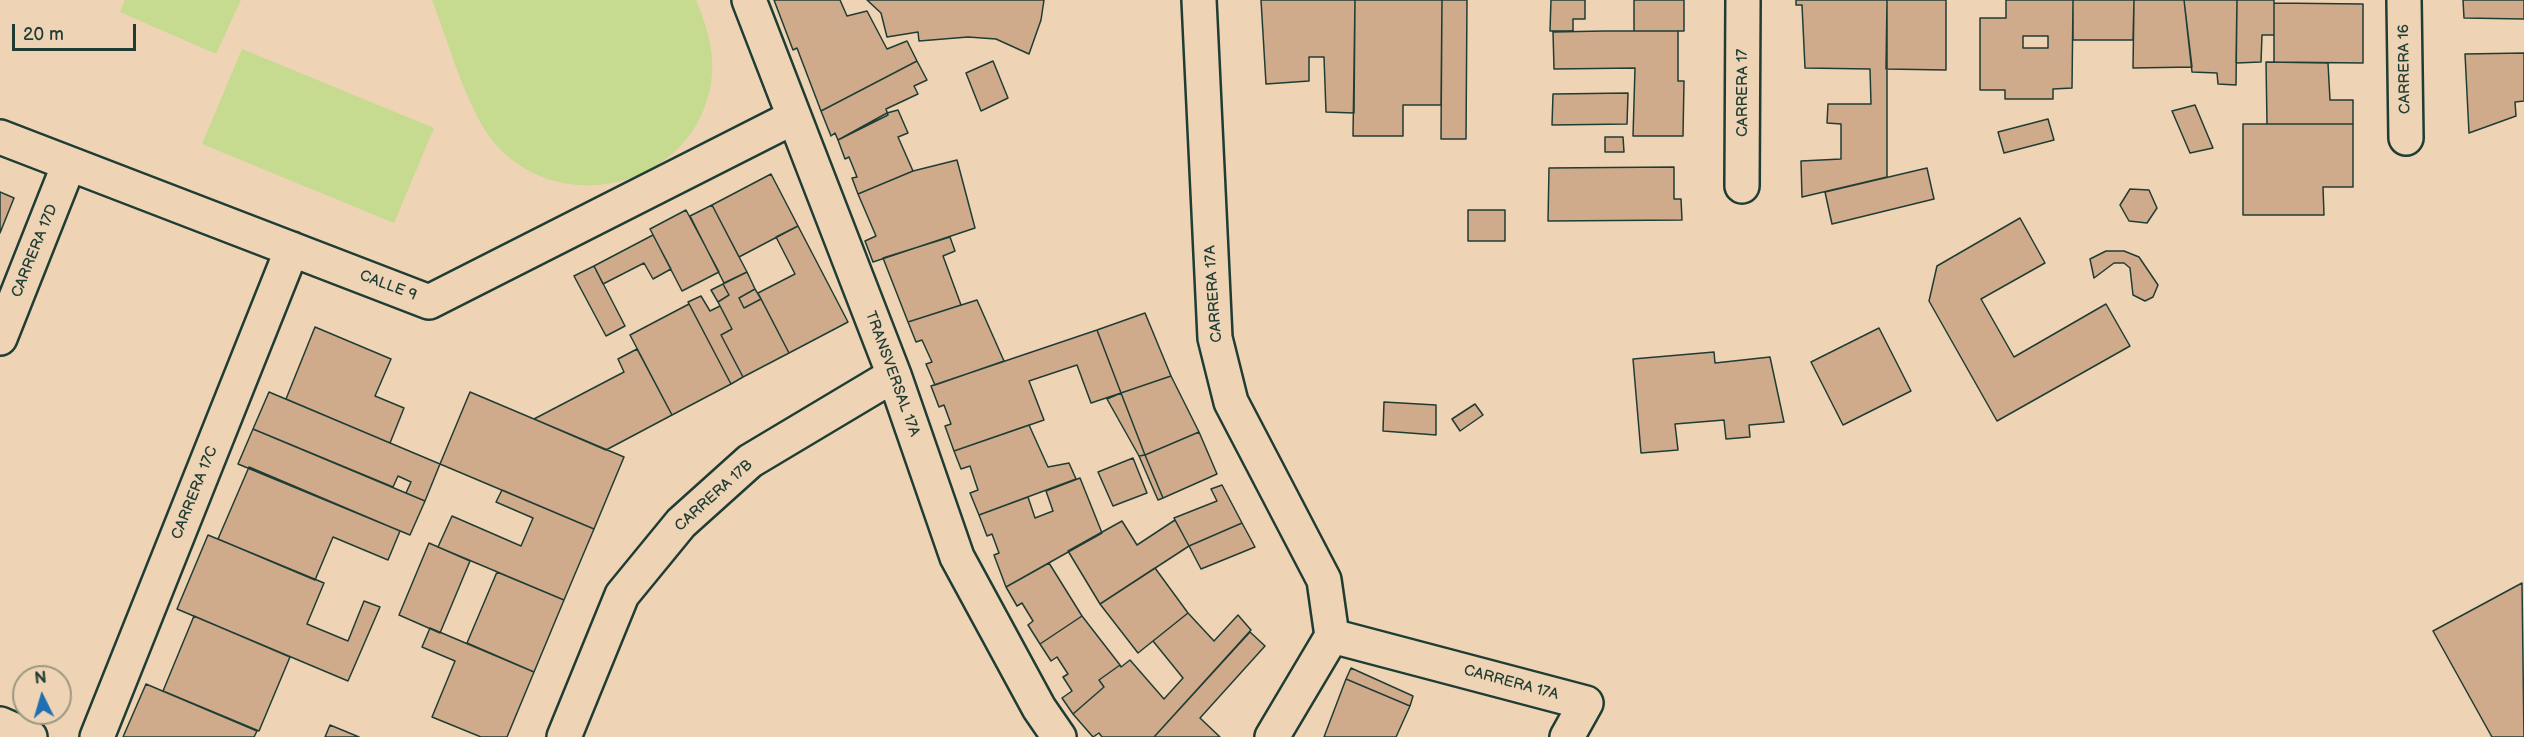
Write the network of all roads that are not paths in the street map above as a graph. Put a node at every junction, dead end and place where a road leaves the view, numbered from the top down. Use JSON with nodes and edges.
{"nodes":[{"id":1,"x":749,"y":0,"type":"edge"},
{"id":2,"x":1199,"y":0,"type":"edge"},
{"id":3,"x":1743,"y":0,"type":"edge"},
{"id":4,"x":2404,"y":0,"type":"edge"},
{"id":5,"x":792,"y":118,"type":"junction"},
{"id":6,"x":0,"y":137,"type":"edge"},
{"id":7,"x":2406,"y":138,"type":"dead end"},
{"id":8,"x":69,"y":164,"type":"junction"},
{"id":9,"x":1742,"y":186,"type":"dead end"},
{"id":10,"x":292,"y":249,"type":"junction"},
{"id":11,"x":0,"y":338,"type":"edge"},
{"id":12,"x":894,"y":375,"type":"junction"},
{"id":13,"x":1332,"y":636,"type":"junction"},
{"id":14,"x":0,"y":724,"type":"edge"},
{"id":15,"x":30,"y":737,"type":"edge"},
{"id":16,"x":97,"y":737,"type":"edge"},
{"id":17,"x":564,"y":737,"type":"edge"},
{"id":18,"x":1059,"y":737,"type":"edge"},
{"id":19,"x":1272,"y":737,"type":"edge"},
{"id":20,"x":1568,"y":737,"type":"edge"}],
"edges":[{"from":1,"to":5,"type":"street","name":"TRANSVERSAL 17A"},
{"from":2,"to":13,"type":"street","name":"CARRERA 17A"},
{"from":3,"to":9,"type":"street","name":"CARRERA 17"},
{"from":4,"to":7,"type":"street","name":"CARRERA 16"},
{"from":5,"to":10,"type":"street","name":"CALLE 9"},
{"from":5,"to":12,"type":"street","name":"TRANSVERSAL 17A"},
{"from":6,"to":8,"type":"street","name":"CALLE 9"},
{"from":8,"to":10,"type":"street","name":"CALLE 9"},
{"from":8,"to":11,"type":"street","name":"CARRERA 17D"},
{"from":10,"to":16,"type":"street","name":"CARRERA 17C"},
{"from":12,"to":17,"type":"street","name":"CARRERA 17B"},
{"from":12,"to":18,"type":"street","name":"TRANSVERSAL 17A"},
{"from":13,"to":19,"type":"street"},
{"from":13,"to":20,"type":"street","name":"CARRERA 17A"},
{"from":14,"to":15,"type":"street"}]}
